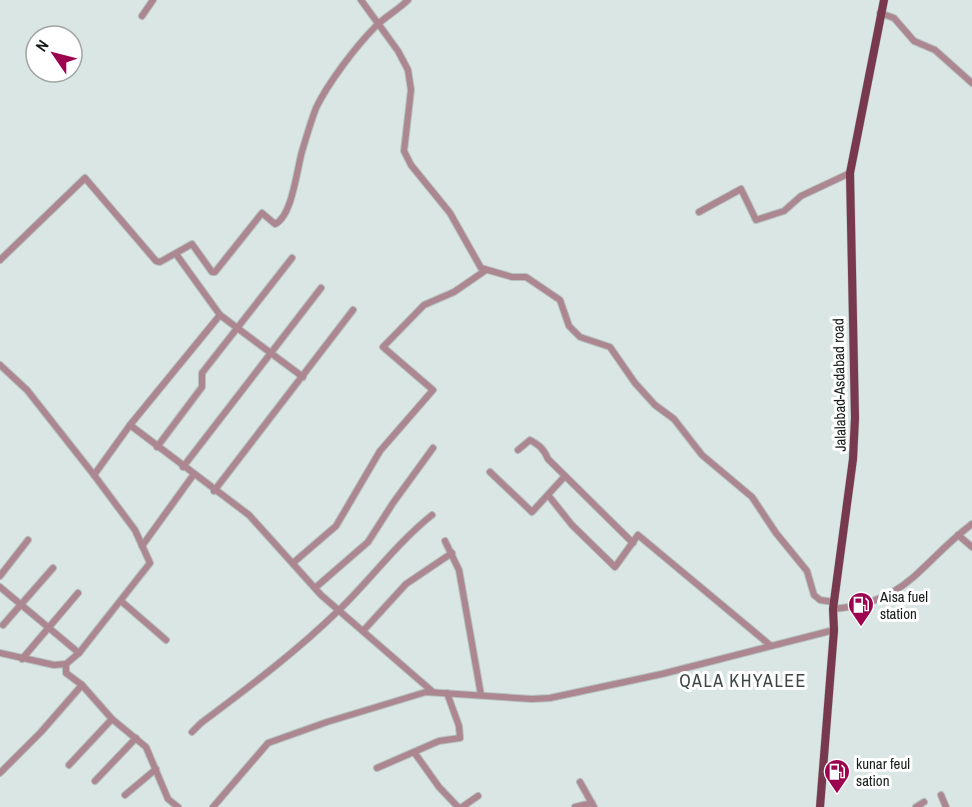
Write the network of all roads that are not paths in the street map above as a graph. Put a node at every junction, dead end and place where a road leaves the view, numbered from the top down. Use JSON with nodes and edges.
{"nodes":[{"id":1,"x":153,"y":0,"type":"edge"},
{"id":2,"x":361,"y":0,"type":"edge"},
{"id":3,"x":408,"y":0,"type":"edge"},
{"id":4,"x":884,"y":0,"type":"edge"},
{"id":5,"x":880,"y":13,"type":"junction"},
{"id":6,"x":142,"y":16,"type":"dead end"},
{"id":7,"x":377,"y":25,"type":"junction"},
{"id":8,"x":972,"y":83,"type":"edge"},
{"id":9,"x":850,"y":174,"type":"junction"},
{"id":10,"x":699,"y":212,"type":"dead end"},
{"id":11,"x":176,"y":254,"type":"junction"},
{"id":12,"x":292,"y":258,"type":"dead end"},
{"id":13,"x":0,"y":260,"type":"edge"},
{"id":14,"x":486,"y":270,"type":"junction"},
{"id":15,"x":321,"y":288,"type":"dead end"},
{"id":16,"x":353,"y":310,"type":"dead end"},
{"id":17,"x":220,"y":315,"type":"junction"},
{"id":18,"x":237,"y":328,"type":"junction"},
{"id":19,"x":269,"y":352,"type":"junction"},
{"id":20,"x":0,"y":365,"type":"edge"},
{"id":21,"x":303,"y":377,"type":"junction"},
{"id":22,"x":130,"y":425,"type":"junction"},
{"id":23,"x":158,"y":447,"type":"junction"},
{"id":24,"x":433,"y":448,"type":"dead end"},
{"id":25,"x":518,"y":450,"type":"dead end"},
{"id":26,"x":183,"y":467,"type":"junction"},
{"id":27,"x":490,"y":472,"type":"dead end"},
{"id":28,"x":194,"y":474,"type":"junction"},
{"id":29,"x":94,"y":475,"type":"junction"},
{"id":30,"x":566,"y":476,"type":"junction"},
{"id":31,"x":214,"y":491,"type":"junction"},
{"id":32,"x":548,"y":495,"type":"junction"},
{"id":33,"x":432,"y":516,"type":"dead end"},
{"id":34,"x":972,"y":524,"type":"edge"},
{"id":35,"x":958,"y":534,"type":"junction"},
{"id":36,"x":28,"y":540,"type":"dead end"},
{"id":37,"x":445,"y":541,"type":"dead end"},
{"id":38,"x":633,"y":543,"type":"junction"},
{"id":39,"x":142,"y":546,"type":"junction"},
{"id":40,"x":972,"y":548,"type":"edge"},
{"id":41,"x":452,"y":553,"type":"junction"},
{"id":42,"x":293,"y":563,"type":"junction"},
{"id":43,"x":53,"y":568,"type":"dead end"},
{"id":44,"x":0,"y":576,"type":"edge"},
{"id":45,"x":0,"y":586,"type":"edge"},
{"id":46,"x":315,"y":588,"type":"junction"},
{"id":47,"x":78,"y":592,"type":"dead end"},
{"id":48,"x":121,"y":601,"type":"junction"},
{"id":49,"x":22,"y":605,"type":"junction"},
{"id":50,"x":833,"y":606,"type":"junction"},
{"id":51,"x":339,"y":610,"type":"junction"},
{"id":52,"x":3,"y":626,"type":"dead end"},
{"id":53,"x":49,"y":628,"type":"junction"},
{"id":54,"x":834,"y":630,"type":"junction"},
{"id":55,"x":363,"y":631,"type":"junction"},
{"id":56,"x":166,"y":640,"type":"dead end"},
{"id":57,"x":770,"y":645,"type":"junction"},
{"id":58,"x":0,"y":653,"type":"edge"},
{"id":59,"x":79,"y":653,"type":"junction"},
{"id":60,"x":22,"y":659,"type":"junction"},
{"id":61,"x":66,"y":664,"type":"junction"},
{"id":62,"x":82,"y":685,"type":"junction"},
{"id":63,"x":433,"y":692,"type":"junction"},
{"id":64,"x":447,"y":693,"type":"junction"},
{"id":65,"x":481,"y":695,"type":"junction"},
{"id":66,"x":112,"y":719,"type":"junction"},
{"id":67,"x":192,"y":732,"type":"dead end"},
{"id":68,"x":136,"y":738,"type":"junction"},
{"id":69,"x":414,"y":752,"type":"junction"},
{"id":70,"x":69,"y":765,"type":"dead end"},
{"id":71,"x":377,"y":768,"type":"dead end"},
{"id":72,"x":156,"y":769,"type":"junction"},
{"id":73,"x":0,"y":773,"type":"edge"},
{"id":74,"x":95,"y":781,"type":"dead end"},
{"id":75,"x":580,"y":782,"type":"dead end"},
{"id":76,"x":125,"y":795,"type":"dead end"},
{"id":77,"x":941,"y":795,"type":"dead end"},
{"id":78,"x":478,"y":796,"type":"dead end"},
{"id":79,"x":924,"y":802,"type":"dead end"},
{"id":80,"x":593,"y":805,"type":"edge"},
{"id":81,"x":178,"y":807,"type":"edge"},
{"id":82,"x":213,"y":807,"type":"edge"},
{"id":83,"x":460,"y":807,"type":"edge"},
{"id":84,"x":574,"y":807,"type":"edge"},
{"id":85,"x":820,"y":807,"type":"edge"},
{"id":86,"x":916,"y":807,"type":"edge"},
{"id":87,"x":946,"y":807,"type":"edge"}],
"edges":[{"from":1,"to":6,"type":"street"},
{"from":2,"to":7,"type":"street"},
{"from":3,"to":7,"type":"street"},
{"from":4,"to":5,"type":"main road","name":"Jalalabad-Asdabad road"},
{"from":5,"to":8,"type":"street"},
{"from":5,"to":9,"type":"main road","name":"Jalalabad-Asdabad road"},
{"from":7,"to":11,"type":"street"},
{"from":7,"to":14,"type":"street"},
{"from":9,"to":10,"type":"street"},
{"from":9,"to":50,"type":"main road","name":"Jalalabad-Asdabad road"},
{"from":11,"to":13,"type":"street"},
{"from":11,"to":17,"type":"street"},
{"from":12,"to":18,"type":"street"},
{"from":14,"to":42,"type":"street"},
{"from":14,"to":50,"type":"street"},
{"from":15,"to":19,"type":"street"},
{"from":16,"to":21,"type":"street"},
{"from":17,"to":18,"type":"street"},
{"from":17,"to":22,"type":"street"},
{"from":18,"to":19,"type":"street"},
{"from":18,"to":23,"type":"street"},
{"from":19,"to":21,"type":"street"},
{"from":19,"to":26,"type":"street"},
{"from":20,"to":29,"type":"street"},
{"from":21,"to":31,"type":"street"},
{"from":22,"to":23,"type":"street"},
{"from":22,"to":29,"type":"street"},
{"from":23,"to":26,"type":"street"},
{"from":24,"to":46,"type":"street"},
{"from":25,"to":30,"type":"street"},
{"from":26,"to":28,"type":"street"},
{"from":27,"to":32,"type":"street"},
{"from":28,"to":31,"type":"street"},
{"from":28,"to":39,"type":"street"},
{"from":29,"to":39,"type":"street"},
{"from":30,"to":32,"type":"street"},
{"from":30,"to":38,"type":"street"},
{"from":31,"to":42,"type":"street"},
{"from":32,"to":38,"type":"street"},
{"from":33,"to":51,"type":"street"},
{"from":34,"to":35,"type":"street"},
{"from":35,"to":40,"type":"street"},
{"from":35,"to":50,"type":"street"},
{"from":36,"to":44,"type":"street"},
{"from":37,"to":41,"type":"street"},
{"from":38,"to":57,"type":"street"},
{"from":39,"to":48,"type":"street"},
{"from":41,"to":55,"type":"street"},
{"from":41,"to":65,"type":"street"},
{"from":42,"to":46,"type":"street"},
{"from":43,"to":49,"type":"street"},
{"from":45,"to":49,"type":"street"},
{"from":46,"to":51,"type":"street"},
{"from":47,"to":53,"type":"street"},
{"from":48,"to":56,"type":"street"},
{"from":48,"to":59,"type":"street"},
{"from":49,"to":52,"type":"street"},
{"from":49,"to":53,"type":"street"},
{"from":50,"to":54,"type":"main road","name":"Jalalabad-Asdabad road"},
{"from":51,"to":55,"type":"street"},
{"from":51,"to":67,"type":"street"},
{"from":53,"to":59,"type":"street"},
{"from":53,"to":60,"type":"street"},
{"from":54,"to":57,"type":"street"},
{"from":54,"to":85,"type":"main road","name":"Jalalabad-Asdabad road"},
{"from":55,"to":63,"type":"street"},
{"from":57,"to":65,"type":"street"},
{"from":58,"to":60,"type":"street"},
{"from":59,"to":61,"type":"street"},
{"from":60,"to":61,"type":"street"},
{"from":61,"to":62,"type":"street"},
{"from":62,"to":66,"type":"street"},
{"from":62,"to":73,"type":"street"},
{"from":63,"to":64,"type":"street"},
{"from":63,"to":82,"type":"street"},
{"from":64,"to":65,"type":"street"},
{"from":64,"to":69,"type":"street"},
{"from":66,"to":68,"type":"street"},
{"from":66,"to":70,"type":"street"},
{"from":68,"to":72,"type":"street"},
{"from":68,"to":74,"type":"street"},
{"from":69,"to":71,"type":"street"},
{"from":69,"to":83,"type":"street"},
{"from":72,"to":76,"type":"street"},
{"from":72,"to":81,"type":"street"},
{"from":75,"to":80,"type":"street"},
{"from":77,"to":87,"type":"street"},
{"from":78,"to":83,"type":"street"},
{"from":79,"to":86,"type":"street"},
{"from":80,"to":84,"type":"street"}]}
